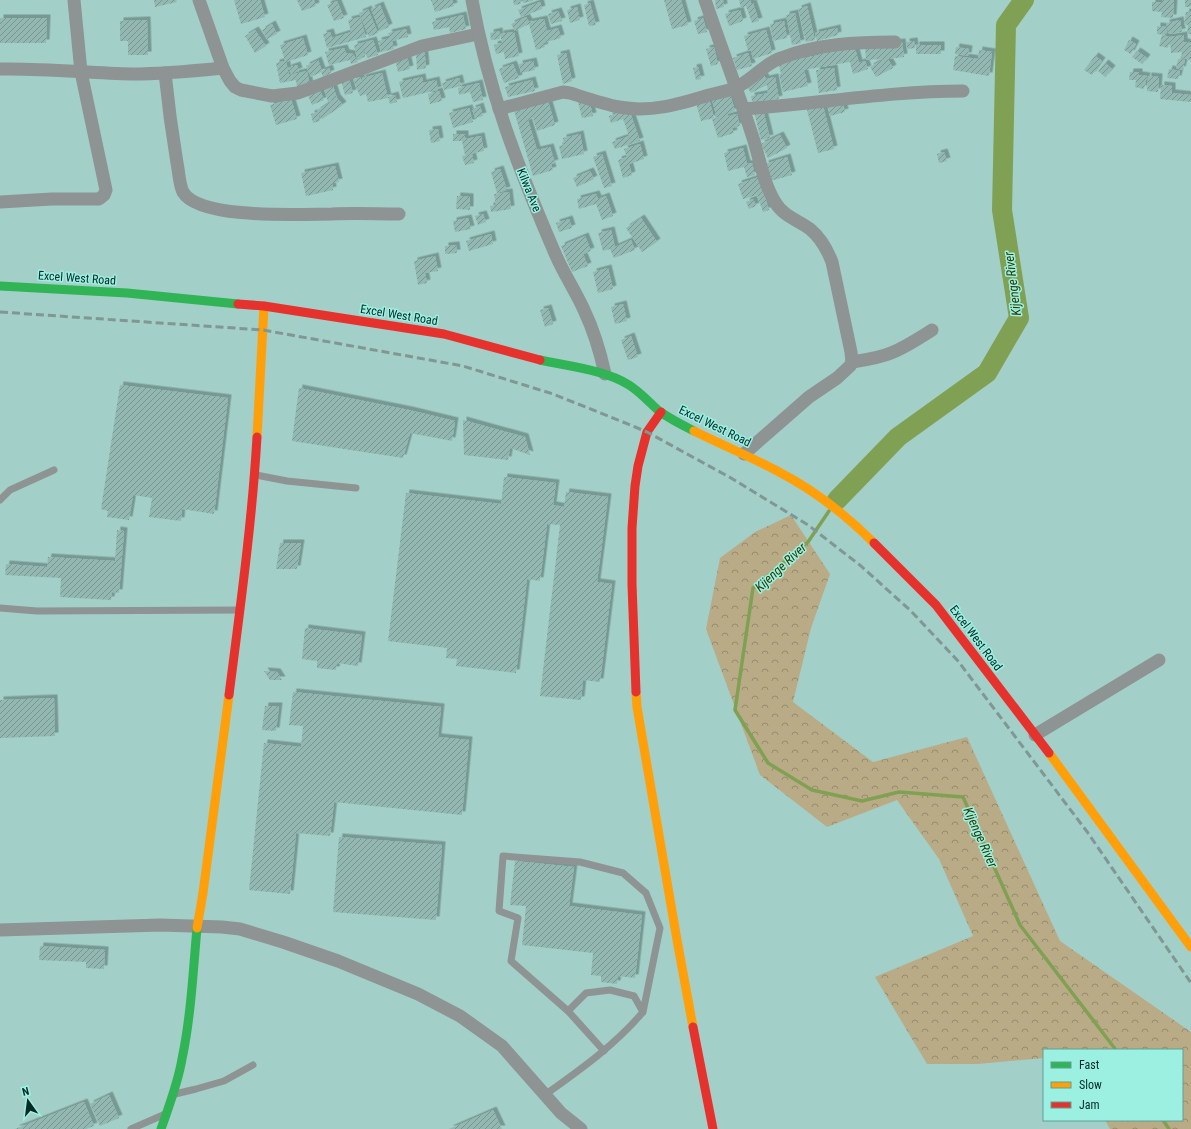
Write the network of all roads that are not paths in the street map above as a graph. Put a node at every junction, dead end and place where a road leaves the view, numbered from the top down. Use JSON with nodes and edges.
{"nodes":[{"id":1,"x":74,"y":0,"type":"edge"},
{"id":2,"x":199,"y":0,"type":"edge"},
{"id":3,"x":472,"y":0,"type":"edge"},
{"id":4,"x":705,"y":0,"type":"edge"},
{"id":5,"x":478,"y":34,"type":"junction"},
{"id":6,"x":895,"y":42,"type":"dead end"},
{"id":7,"x":223,"y":68,"type":"junction"},
{"id":8,"x":0,"y":69,"type":"edge"},
{"id":9,"x":80,"y":72,"type":"junction"},
{"id":10,"x":164,"y":73,"type":"junction"},
{"id":11,"x":735,"y":88,"type":"junction"},
{"id":12,"x":963,"y":90,"type":"dead end"},
{"id":13,"x":499,"y":109,"type":"junction"},
{"id":14,"x":743,"y":109,"type":"junction"},
{"id":15,"x":0,"y":202,"type":"edge"},
{"id":16,"x":399,"y":214,"type":"dead end"},
{"id":17,"x":0,"y":286,"type":"edge"},
{"id":18,"x":264,"y":306,"type":"junction"},
{"id":19,"x":932,"y":330,"type":"dead end"},
{"id":20,"x":852,"y":362,"type":"junction"},
{"id":21,"x":604,"y":374,"type":"junction"},
{"id":22,"x":661,"y":412,"type":"junction"},
{"id":23,"x":744,"y":454,"type":"junction"},
{"id":24,"x":54,"y":470,"type":"dead end"},
{"id":25,"x":255,"y":475,"type":"junction"},
{"id":26,"x":356,"y":488,"type":"dead end"},
{"id":27,"x":0,"y":500,"type":"edge"},
{"id":28,"x":0,"y":608,"type":"edge"},
{"id":29,"x":240,"y":610,"type":"junction"},
{"id":30,"x":1159,"y":660,"type":"dead end"},
{"id":31,"x":1035,"y":735,"type":"junction"},
{"id":32,"x":197,"y":927,"type":"junction"},
{"id":33,"x":0,"y":930,"type":"edge"},
{"id":34,"x":1191,"y":948,"type":"edge"},
{"id":35,"x":568,"y":1011,"type":"junction"},
{"id":36,"x":643,"y":1012,"type":"junction"},
{"id":37,"x":604,"y":1051,"type":"junction"},
{"id":38,"x":253,"y":1064,"type":"dead end"},
{"id":39,"x":173,"y":1094,"type":"junction"},
{"id":40,"x":546,"y":1094,"type":"junction"},
{"id":41,"x":166,"y":1114,"type":"junction"},
{"id":42,"x":131,"y":1129,"type":"edge"},
{"id":43,"x":161,"y":1129,"type":"edge"},
{"id":44,"x":581,"y":1129,"type":"edge"},
{"id":45,"x":713,"y":1129,"type":"edge"}],
"edges":[{"from":1,"to":9,"type":"street"},
{"from":2,"to":7,"type":"street"},
{"from":3,"to":5,"type":"street","name":"Kilwa Ave"},
{"from":4,"to":11,"type":"street"},
{"from":5,"to":7,"type":"street"},
{"from":5,"to":13,"type":"street","name":"Kilwa Ave"},
{"from":6,"to":11,"type":"street"},
{"from":7,"to":10,"type":"street"},
{"from":8,"to":9,"type":"street"},
{"from":9,"to":10,"type":"street"},
{"from":9,"to":15,"type":"street"},
{"from":10,"to":16,"type":"street"},
{"from":11,"to":13,"type":"street"},
{"from":11,"to":14,"type":"street"},
{"from":12,"to":14,"type":"street"},
{"from":13,"to":21,"type":"street","name":"Kilwa Ave"},
{"from":14,"to":20,"type":"street"},
{"from":17,"to":18,"type":"street","name":"Excel West Road"},
{"from":18,"to":21,"type":"street","name":"Excel West Road"},
{"from":18,"to":25,"type":"street"},
{"from":19,"to":20,"type":"street"},
{"from":20,"to":23,"type":"street"},
{"from":21,"to":22,"type":"street","name":"Excel West Road"},
{"from":22,"to":23,"type":"street","name":"Excel West Road"},
{"from":22,"to":45,"type":"street"},
{"from":23,"to":31,"type":"street","name":"Excel West Road"},
{"from":24,"to":27,"type":"lane"},
{"from":25,"to":26,"type":"lane"},
{"from":25,"to":29,"type":"street"},
{"from":28,"to":29,"type":"lane"},
{"from":29,"to":32,"type":"street"},
{"from":30,"to":31,"type":"street"},
{"from":31,"to":34,"type":"street","name":"Excel West Road"},
{"from":32,"to":33,"type":"street"},
{"from":32,"to":39,"type":"street"},
{"from":32,"to":40,"type":"street"},
{"from":35,"to":36,"type":"lane"},
{"from":35,"to":36,"type":"lane"},
{"from":35,"to":37,"type":"lane"},
{"from":36,"to":37,"type":"lane"},
{"from":37,"to":40,"type":"lane"},
{"from":38,"to":39,"type":"lane"},
{"from":39,"to":41,"type":"street"},
{"from":40,"to":44,"type":"street"},
{"from":41,"to":42,"type":"lane"},
{"from":41,"to":43,"type":"street"}]}
